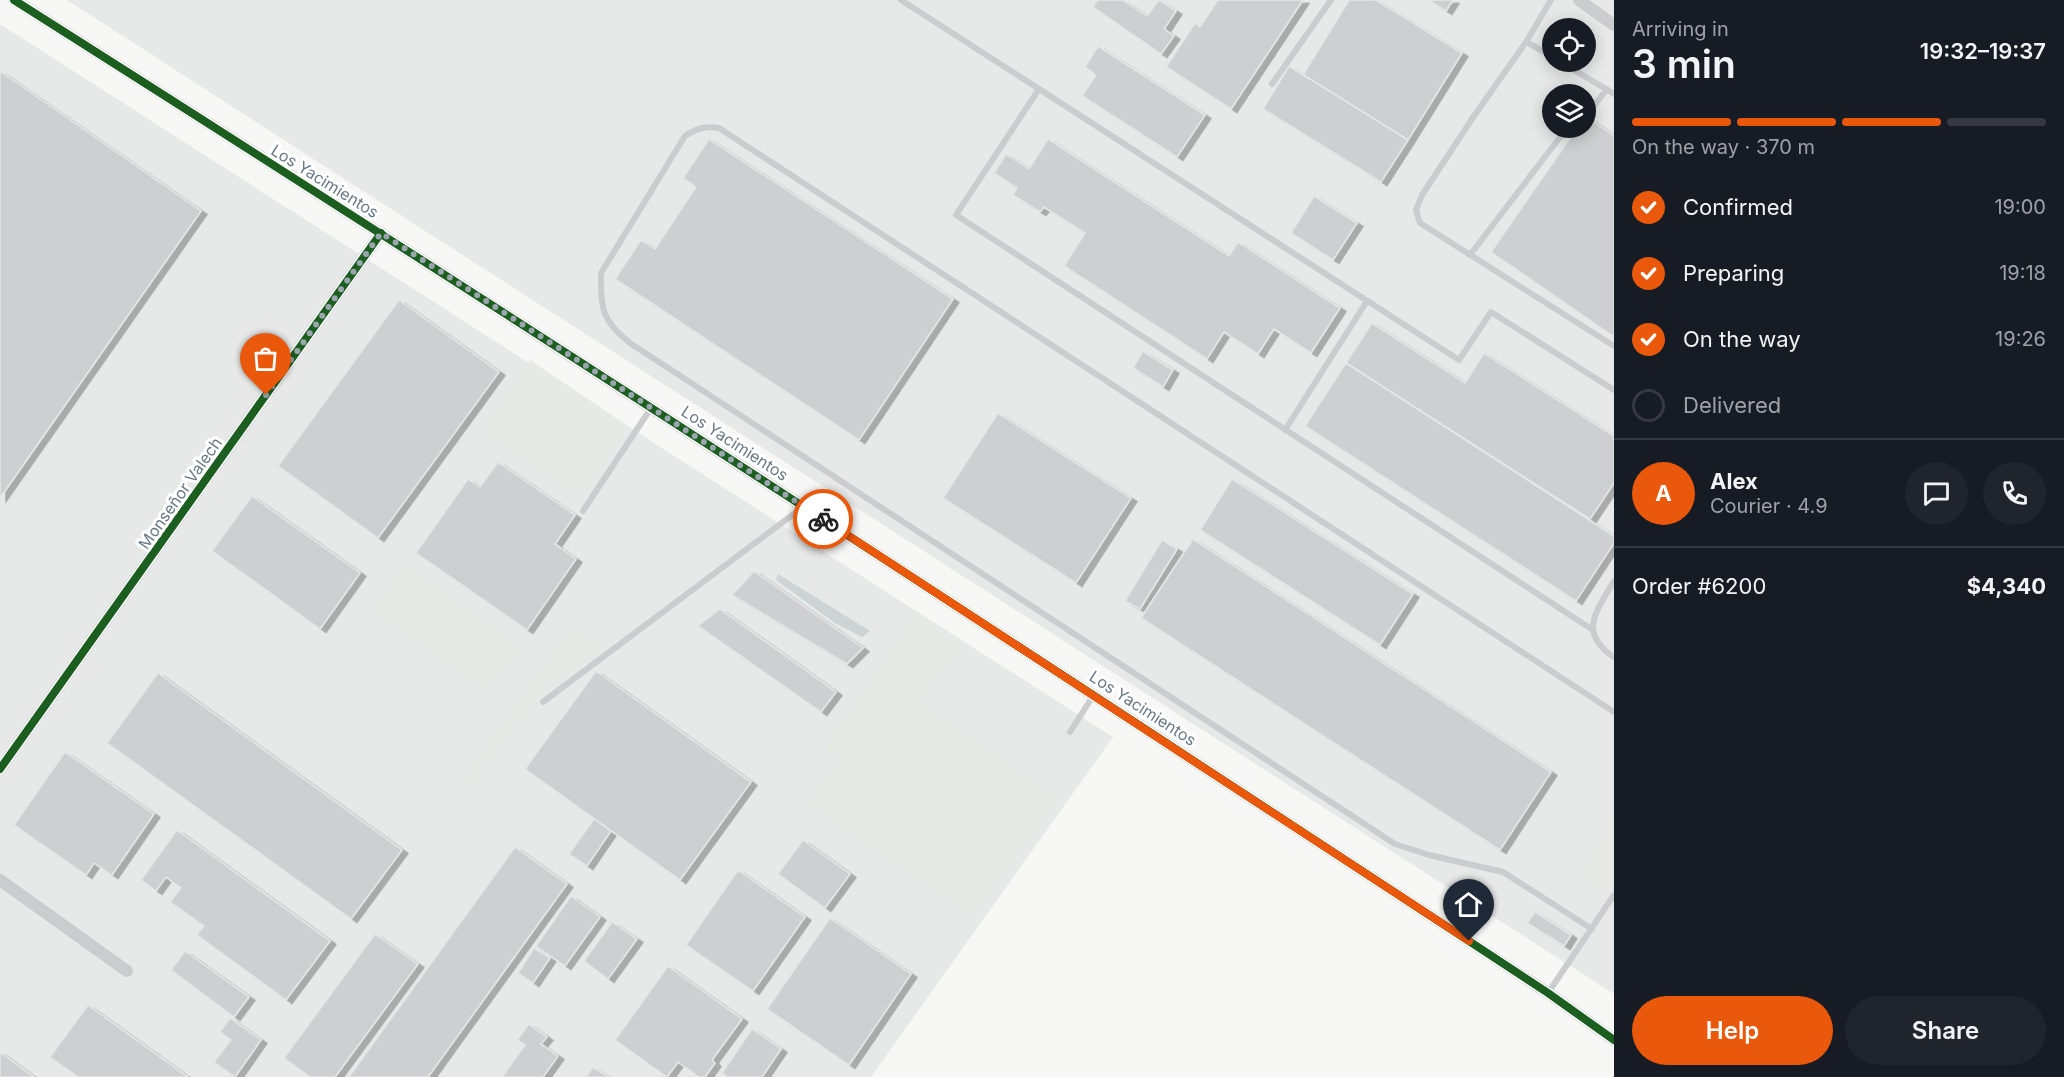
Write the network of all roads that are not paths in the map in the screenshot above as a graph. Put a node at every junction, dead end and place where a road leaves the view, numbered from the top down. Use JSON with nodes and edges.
{"nodes":[{"id":1,"x":14,"y":0,"type":"edge"},
{"id":2,"x":901,"y":0,"type":"edge"},
{"id":3,"x":1331,"y":0,"type":"edge"},
{"id":4,"x":1551,"y":0,"type":"edge"},
{"id":5,"x":1579,"y":0,"type":"edge"},
{"id":6,"x":1614,"y":24,"type":"edge"},
{"id":7,"x":1526,"y":42,"type":"junction"},
{"id":8,"x":1542,"y":51,"type":"edge"},
{"id":9,"x":1578,"y":72,"type":"edge"},
{"id":10,"x":1272,"y":84,"type":"dead end"},
{"id":11,"x":1040,"y":89,"type":"junction"},
{"id":12,"x":1607,"y":89,"type":"junction"},
{"id":13,"x":1614,"y":94,"type":"edge"},
{"id":14,"x":1596,"y":103,"type":"edge"},
{"id":15,"x":1559,"y":138,"type":"edge"},
{"id":16,"x":381,"y":233,"type":"junction"},
{"id":17,"x":1470,"y":255,"type":"junction"},
{"id":18,"x":1367,"y":301,"type":"junction"},
{"id":19,"x":1614,"y":346,"type":"edge"},
{"id":20,"x":1614,"y":390,"type":"edge"},
{"id":21,"x":651,"y":407,"type":"junction"},
{"id":22,"x":1285,"y":429,"type":"junction"},
{"id":23,"x":803,"y":506,"type":"junction"},
{"id":24,"x":583,"y":511,"type":"dead end"},
{"id":25,"x":1614,"y":581,"type":"edge"},
{"id":26,"x":1593,"y":630,"type":"junction"},
{"id":27,"x":1614,"y":657,"type":"edge"},
{"id":28,"x":1094,"y":695,"type":"junction"},
{"id":29,"x":543,"y":702,"type":"dead end"},
{"id":30,"x":1614,"y":712,"type":"edge"},
{"id":31,"x":1070,"y":732,"type":"dead end"},
{"id":32,"x":0,"y":769,"type":"edge"},
{"id":33,"x":0,"y":880,"type":"edge"},
{"id":34,"x":1614,"y":895,"type":"edge"},
{"id":35,"x":1592,"y":929,"type":"junction"},
{"id":36,"x":126,"y":971,"type":"dead end"},
{"id":37,"x":1548,"y":993,"type":"junction"},
{"id":38,"x":1614,"y":1040,"type":"edge"}],
"edges":[{"from":1,"to":16,"type":"street","name":"Los Yacimientos"},
{"from":2,"to":11,"type":"lane"},
{"from":3,"to":10,"type":"lane"},
{"from":4,"to":7,"type":"lane"},
{"from":5,"to":6,"type":"street"},
{"from":7,"to":8,"type":"lane"},
{"from":7,"to":17,"type":"lane"},
{"from":9,"to":12,"type":"lane"},
{"from":11,"to":18,"type":"lane"},
{"from":11,"to":22,"type":"lane"},
{"from":12,"to":13,"type":"lane"},
{"from":12,"to":14,"type":"lane"},
{"from":15,"to":17,"type":"lane"},
{"from":16,"to":21,"type":"street","name":"Los Yacimientos"},
{"from":16,"to":32,"type":"street","name":"Monseñor Valech"},
{"from":17,"to":19,"type":"lane"},
{"from":18,"to":20,"type":"lane"},
{"from":18,"to":22,"type":"lane"},
{"from":21,"to":23,"type":"street","name":"Los Yacimientos"},
{"from":21,"to":24,"type":"lane"},
{"from":22,"to":26,"type":"lane"},
{"from":23,"to":28,"type":"street","name":"Los Yacimientos"},
{"from":23,"to":29,"type":"lane"},
{"from":25,"to":26,"type":"lane"},
{"from":26,"to":27,"type":"lane"},
{"from":28,"to":31,"type":"lane"},
{"from":28,"to":37,"type":"street","name":"Los Yacimientos"},
{"from":30,"to":35,"type":"lane"},
{"from":33,"to":36,"type":"street"},
{"from":34,"to":35,"type":"lane"},
{"from":35,"to":37,"type":"lane"},
{"from":37,"to":38,"type":"street","name":"Los Yacimientos"}]}
